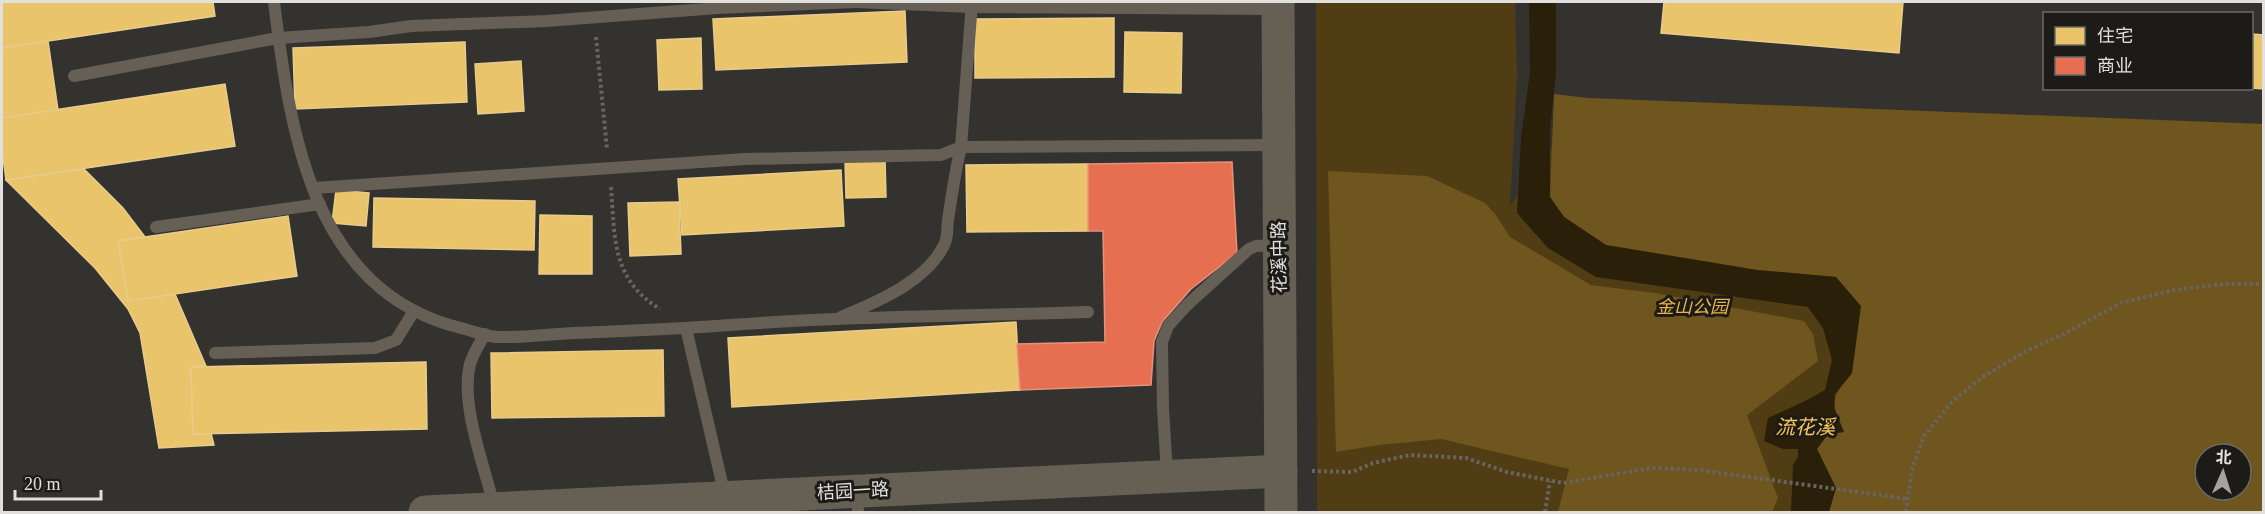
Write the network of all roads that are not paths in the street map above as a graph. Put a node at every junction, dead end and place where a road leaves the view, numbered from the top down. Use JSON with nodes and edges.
{"nodes":[{"id":1,"x":274,"y":2,"type":"edge"},
{"id":2,"x":856,"y":2,"type":"edge"},
{"id":3,"x":972,"y":4,"type":"edge"},
{"id":4,"x":1278,"y":5,"type":"edge"},
{"id":5,"x":278,"y":38,"type":"junction"},
{"id":6,"x":74,"y":76,"type":"dead end"},
{"id":7,"x":1278,"y":145,"type":"junction"},
{"id":8,"x":961,"y":147,"type":"junction"},
{"id":9,"x":314,"y":188,"type":"junction"},
{"id":10,"x":320,"y":204,"type":"junction"},
{"id":11,"x":156,"y":227,"type":"dead end"},
{"id":12,"x":1278,"y":245,"type":"junction"},
{"id":13,"x":414,"y":310,"type":"junction"},
{"id":14,"x":1088,"y":312,"type":"dead end"},
{"id":15,"x":834,"y":320,"type":"junction"},
{"id":16,"x":686,"y":328,"type":"junction"},
{"id":17,"x":485,"y":334,"type":"junction"},
{"id":18,"x":214,"y":353,"type":"dead end"},
{"id":19,"x":1281,"y":471,"type":"junction"},
{"id":20,"x":1167,"y":475,"type":"junction"},
{"id":21,"x":726,"y":498,"type":"junction"},
{"id":22,"x":858,"y":502,"type":"edge"},
{"id":23,"x":495,"y":509,"type":"junction"},
{"id":24,"x":566,"y":509,"type":"edge"},
{"id":25,"x":425,"y":513,"type":"edge"},
{"id":26,"x":1281,"y":513,"type":"edge"}],
"edges":[{"from":1,"to":5,"type":"lane"},
{"from":2,"to":3,"type":"lane"},
{"from":2,"to":5,"type":"lane"},
{"from":3,"to":4,"type":"lane"},
{"from":3,"to":8,"type":"lane"},
{"from":4,"to":7,"type":"street","name":"花溪中路"},
{"from":5,"to":6,"type":"lane"},
{"from":5,"to":9,"type":"lane"},
{"from":7,"to":8,"type":"lane"},
{"from":7,"to":12,"type":"street","name":"花溪中路"},
{"from":8,"to":9,"type":"lane"},
{"from":8,"to":15,"type":"lane"},
{"from":9,"to":10,"type":"lane"},
{"from":10,"to":11,"type":"lane"},
{"from":10,"to":13,"type":"lane"},
{"from":12,"to":19,"type":"street","name":"花溪中路"},
{"from":12,"to":20,"type":"lane"},
{"from":13,"to":17,"type":"lane"},
{"from":13,"to":18,"type":"lane"},
{"from":14,"to":15,"type":"lane"},
{"from":15,"to":16,"type":"lane"},
{"from":16,"to":17,"type":"lane"},
{"from":16,"to":21,"type":"lane"},
{"from":17,"to":23,"type":"lane"},
{"from":19,"to":20,"type":"street","name":"桔园一路"},
{"from":19,"to":26,"type":"street","name":"花溪中路"},
{"from":20,"to":22,"type":"street","name":"桔园一路"},
{"from":21,"to":22,"type":"street","name":"桔园一路"},
{"from":21,"to":24,"type":"street","name":"桔园一路"},
{"from":23,"to":24,"type":"street","name":"桔园一路"},
{"from":23,"to":25,"type":"street","name":"桔园一路"}]}
